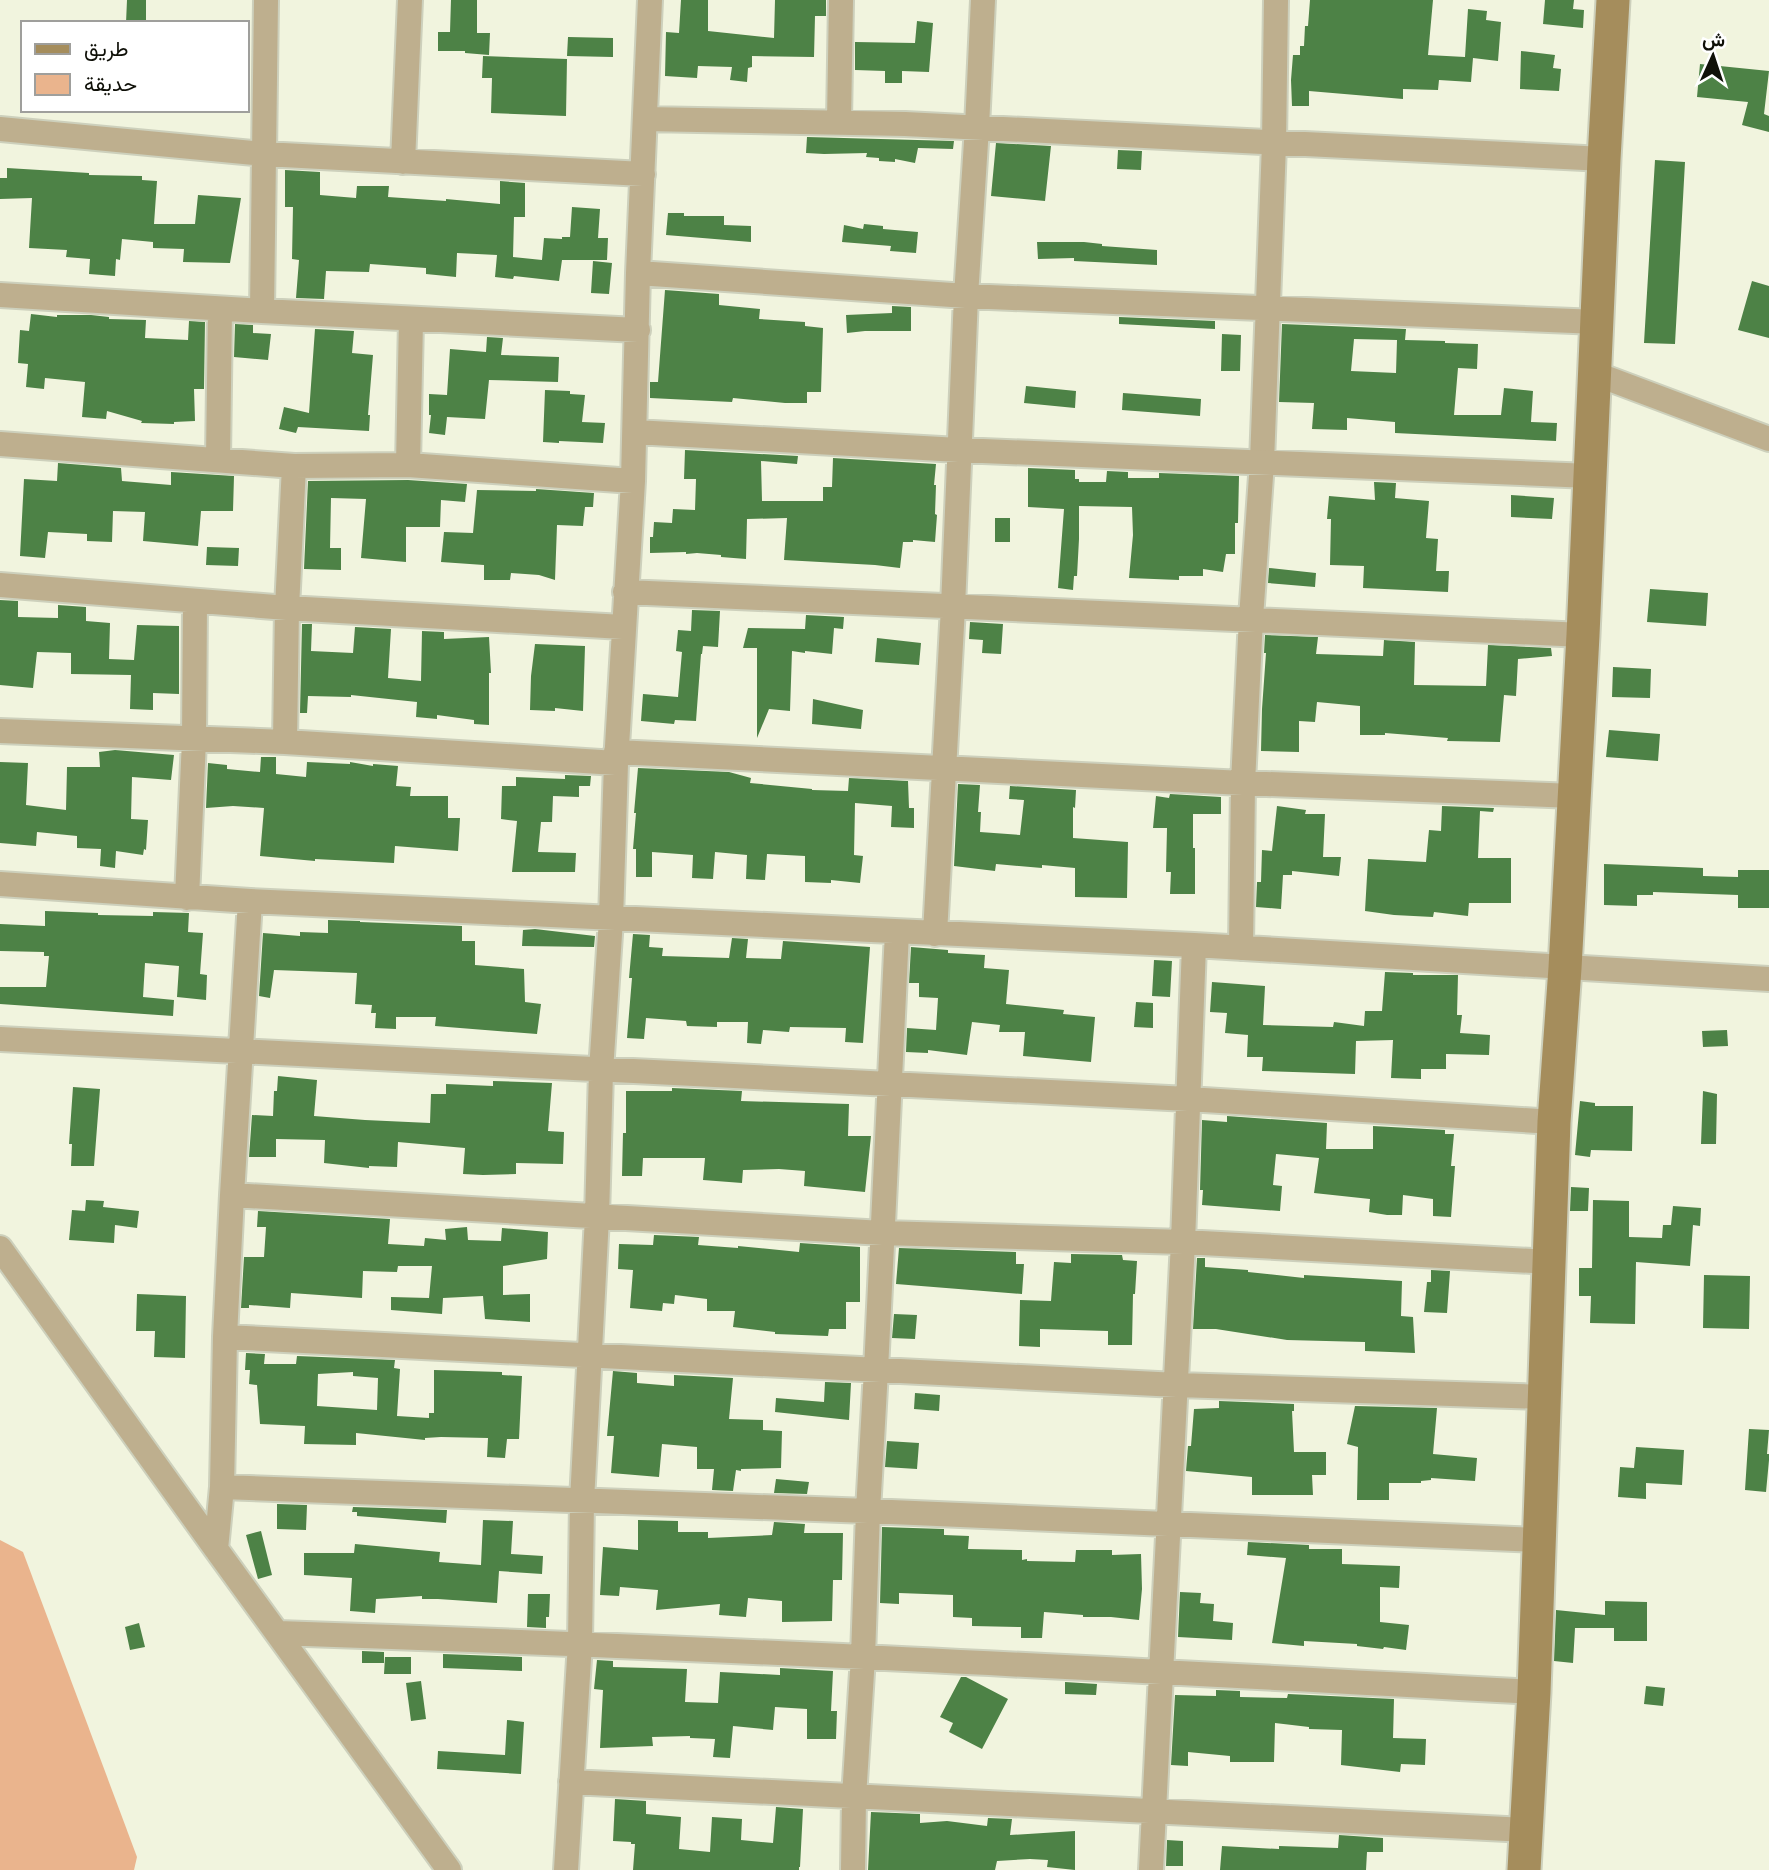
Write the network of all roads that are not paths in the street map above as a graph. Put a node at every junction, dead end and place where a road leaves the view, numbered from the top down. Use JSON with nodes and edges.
{"nodes":[{"id":1,"x":267,"y":0,"type":"edge"},
{"id":2,"x":410,"y":0,"type":"edge"},
{"id":3,"x":650,"y":0,"type":"edge"},
{"id":4,"x":841,"y":0,"type":"edge"},
{"id":5,"x":983,"y":0,"type":"edge"},
{"id":6,"x":1276,"y":0,"type":"edge"},
{"id":7,"x":1613,"y":0,"type":"edge"},
{"id":8,"x":645,"y":119,"type":"junction"},
{"id":9,"x":839,"y":122,"type":"junction"},
{"id":10,"x":977,"y":127,"type":"junction"},
{"id":11,"x":0,"y":129,"type":"edge"},
{"id":12,"x":1274,"y":144,"type":"junction"},
{"id":13,"x":264,"y":154,"type":"junction"},
{"id":14,"x":1604,"y":159,"type":"junction"},
{"id":15,"x":403,"y":162,"type":"junction"},
{"id":16,"x":643,"y":174,"type":"junction"},
{"id":17,"x":638,"y":274,"type":"junction"},
{"id":18,"x":0,"y":295,"type":"edge"},
{"id":19,"x":966,"y":296,"type":"junction"},
{"id":20,"x":1267,"y":307,"type":"junction"},
{"id":21,"x":220,"y":309,"type":"junction"},
{"id":22,"x":262,"y":311,"type":"junction"},
{"id":23,"x":411,"y":320,"type":"junction"},
{"id":24,"x":1598,"y":322,"type":"junction"},
{"id":25,"x":638,"y":330,"type":"junction"},
{"id":26,"x":1595,"y":374,"type":"junction"},
{"id":27,"x":635,"y":432,"type":"junction"},
{"id":28,"x":1769,"y":439,"type":"edge"},
{"id":29,"x":0,"y":444,"type":"edge"},
{"id":30,"x":959,"y":450,"type":"junction"},
{"id":31,"x":218,"y":459,"type":"junction"},
{"id":32,"x":1262,"y":462,"type":"junction"},
{"id":33,"x":408,"y":465,"type":"junction"},
{"id":34,"x":294,"y":466,"type":"junction"},
{"id":35,"x":1590,"y":476,"type":"junction"},
{"id":36,"x":633,"y":481,"type":"junction"},
{"id":37,"x":0,"y":585,"type":"edge"},
{"id":38,"x":625,"y":592,"type":"junction"},
{"id":39,"x":195,"y":601,"type":"junction"},
{"id":40,"x":953,"y":607,"type":"junction"},
{"id":41,"x":287,"y":608,"type":"junction"},
{"id":42,"x":1251,"y":618,"type":"junction"},
{"id":43,"x":623,"y":627,"type":"junction"},
{"id":44,"x":1583,"y":635,"type":"junction"},
{"id":45,"x":0,"y":731,"type":"edge"},
{"id":46,"x":194,"y":740,"type":"junction"},
{"id":47,"x":285,"y":742,"type":"junction"},
{"id":48,"x":616,"y":757,"type":"junction"},
{"id":49,"x":945,"y":768,"type":"junction"},
{"id":50,"x":1244,"y":783,"type":"junction"},
{"id":51,"x":1574,"y":796,"type":"junction"},
{"id":52,"x":0,"y":884,"type":"edge"},
{"id":53,"x":187,"y":898,"type":"junction"},
{"id":54,"x":250,"y":901,"type":"junction"},
{"id":55,"x":611,"y":919,"type":"junction"},
{"id":56,"x":897,"y":932,"type":"junction"},
{"id":57,"x":935,"y":934,"type":"junction"},
{"id":58,"x":1194,"y":945,"type":"junction"},
{"id":59,"x":1241,"y":948,"type":"junction"},
{"id":60,"x":1565,"y":968,"type":"junction"},
{"id":61,"x":1769,"y":979,"type":"edge"},
{"id":62,"x":0,"y":1039,"type":"edge"},
{"id":63,"x":240,"y":1052,"type":"junction"},
{"id":64,"x":601,"y":1071,"type":"junction"},
{"id":65,"x":889,"y":1084,"type":"junction"},
{"id":66,"x":1188,"y":1099,"type":"junction"},
{"id":67,"x":1554,"y":1122,"type":"junction"},
{"id":68,"x":232,"y":1195,"type":"junction"},
{"id":69,"x":597,"y":1217,"type":"junction"},
{"id":70,"x":883,"y":1233,"type":"junction"},
{"id":71,"x":1184,"y":1242,"type":"junction"},
{"id":72,"x":0,"y":1248,"type":"edge"},
{"id":73,"x":1550,"y":1262,"type":"junction"},
{"id":74,"x":225,"y":1337,"type":"junction"},
{"id":75,"x":590,"y":1356,"type":"junction"},
{"id":76,"x":876,"y":1370,"type":"junction"},
{"id":77,"x":1177,"y":1385,"type":"junction"},
{"id":78,"x":1545,"y":1397,"type":"junction"},
{"id":79,"x":222,"y":1487,"type":"junction"},
{"id":80,"x":582,"y":1501,"type":"junction"},
{"id":81,"x":868,"y":1511,"type":"junction"},
{"id":82,"x":1170,"y":1524,"type":"junction"},
{"id":83,"x":1538,"y":1540,"type":"junction"},
{"id":84,"x":216,"y":1549,"type":"junction"},
{"id":85,"x":278,"y":1633,"type":"junction"},
{"id":86,"x":580,"y":1643,"type":"junction"},
{"id":87,"x":863,"y":1657,"type":"junction"},
{"id":88,"x":1160,"y":1671,"type":"junction"},
{"id":89,"x":1534,"y":1692,"type":"junction"},
{"id":90,"x":571,"y":1782,"type":"junction"},
{"id":91,"x":854,"y":1797,"type":"junction"},
{"id":92,"x":1154,"y":1811,"type":"junction"},
{"id":93,"x":1527,"y":1830,"type":"junction"},
{"id":94,"x":449,"y":1870,"type":"edge"},
{"id":95,"x":566,"y":1870,"type":"edge"},
{"id":96,"x":853,"y":1870,"type":"edge"},
{"id":97,"x":1151,"y":1870,"type":"edge"},
{"id":98,"x":1524,"y":1870,"type":"edge"}],
"edges":[{"from":1,"to":13,"type":"street"},
{"from":2,"to":15,"type":"street"},
{"from":3,"to":8,"type":"street"},
{"from":4,"to":9,"type":"street"},
{"from":5,"to":10,"type":"street"},
{"from":6,"to":12,"type":"street"},
{"from":7,"to":14,"type":"main road"},
{"from":8,"to":9,"type":"street"},
{"from":8,"to":16,"type":"street"},
{"from":9,"to":10,"type":"street"},
{"from":10,"to":12,"type":"street"},
{"from":10,"to":19,"type":"street"},
{"from":11,"to":13,"type":"street"},
{"from":12,"to":14,"type":"street"},
{"from":12,"to":20,"type":"street"},
{"from":13,"to":15,"type":"street"},
{"from":13,"to":22,"type":"street"},
{"from":14,"to":24,"type":"main road"},
{"from":15,"to":16,"type":"street"},
{"from":16,"to":17,"type":"street"},
{"from":17,"to":19,"type":"street"},
{"from":17,"to":25,"type":"street"},
{"from":18,"to":21,"type":"street"},
{"from":19,"to":20,"type":"street"},
{"from":19,"to":30,"type":"street"},
{"from":20,"to":24,"type":"street"},
{"from":20,"to":32,"type":"street"},
{"from":21,"to":22,"type":"street"},
{"from":21,"to":31,"type":"street"},
{"from":22,"to":23,"type":"street"},
{"from":23,"to":25,"type":"street"},
{"from":23,"to":33,"type":"street"},
{"from":24,"to":26,"type":"main road"},
{"from":25,"to":27,"type":"street"},
{"from":26,"to":28,"type":"street"},
{"from":26,"to":35,"type":"main road"},
{"from":27,"to":30,"type":"street"},
{"from":27,"to":36,"type":"street"},
{"from":29,"to":31,"type":"street"},
{"from":30,"to":32,"type":"street"},
{"from":30,"to":40,"type":"street"},
{"from":31,"to":34,"type":"street"},
{"from":32,"to":35,"type":"street"},
{"from":32,"to":42,"type":"street"},
{"from":33,"to":34,"type":"street"},
{"from":33,"to":36,"type":"street"},
{"from":34,"to":41,"type":"street"},
{"from":35,"to":44,"type":"main road"},
{"from":36,"to":38,"type":"street"},
{"from":37,"to":39,"type":"street"},
{"from":38,"to":40,"type":"street"},
{"from":38,"to":43,"type":"street"},
{"from":39,"to":41,"type":"street"},
{"from":39,"to":46,"type":"street"},
{"from":40,"to":42,"type":"street"},
{"from":40,"to":49,"type":"street"},
{"from":41,"to":43,"type":"street"},
{"from":41,"to":47,"type":"street"},
{"from":42,"to":44,"type":"street"},
{"from":42,"to":50,"type":"street"},
{"from":43,"to":48,"type":"street"},
{"from":44,"to":51,"type":"main road"},
{"from":45,"to":46,"type":"street"},
{"from":46,"to":47,"type":"street"},
{"from":46,"to":53,"type":"street"},
{"from":47,"to":48,"type":"street"},
{"from":48,"to":49,"type":"street"},
{"from":48,"to":55,"type":"street"},
{"from":49,"to":50,"type":"street"},
{"from":49,"to":57,"type":"street"},
{"from":50,"to":51,"type":"street"},
{"from":50,"to":59,"type":"street"},
{"from":51,"to":60,"type":"main road"},
{"from":52,"to":53,"type":"street"},
{"from":53,"to":54,"type":"street"},
{"from":54,"to":55,"type":"street"},
{"from":54,"to":63,"type":"street"},
{"from":55,"to":56,"type":"street"},
{"from":55,"to":64,"type":"street"},
{"from":56,"to":57,"type":"street"},
{"from":56,"to":65,"type":"street"},
{"from":57,"to":58,"type":"street"},
{"from":58,"to":59,"type":"street"},
{"from":58,"to":66,"type":"street"},
{"from":59,"to":60,"type":"street"},
{"from":60,"to":61,"type":"street"},
{"from":60,"to":67,"type":"main road"},
{"from":62,"to":63,"type":"street"},
{"from":63,"to":64,"type":"street"},
{"from":63,"to":68,"type":"street"},
{"from":64,"to":65,"type":"street"},
{"from":64,"to":69,"type":"street"},
{"from":65,"to":66,"type":"street"},
{"from":65,"to":70,"type":"street"},
{"from":66,"to":67,"type":"street"},
{"from":66,"to":71,"type":"street"},
{"from":67,"to":73,"type":"main road"},
{"from":68,"to":69,"type":"street"},
{"from":68,"to":74,"type":"street"},
{"from":69,"to":70,"type":"street"},
{"from":69,"to":75,"type":"street"},
{"from":70,"to":71,"type":"street"},
{"from":70,"to":76,"type":"street"},
{"from":71,"to":73,"type":"street"},
{"from":71,"to":77,"type":"street"},
{"from":72,"to":84,"type":"street"},
{"from":73,"to":78,"type":"main road"},
{"from":74,"to":75,"type":"street"},
{"from":74,"to":79,"type":"street"},
{"from":75,"to":76,"type":"street"},
{"from":75,"to":80,"type":"street"},
{"from":76,"to":77,"type":"street"},
{"from":76,"to":81,"type":"street"},
{"from":77,"to":78,"type":"street"},
{"from":77,"to":82,"type":"street"},
{"from":78,"to":83,"type":"main road"},
{"from":79,"to":80,"type":"street"},
{"from":79,"to":84,"type":"street"},
{"from":80,"to":81,"type":"street"},
{"from":80,"to":86,"type":"street"},
{"from":81,"to":82,"type":"street"},
{"from":81,"to":87,"type":"street"},
{"from":82,"to":83,"type":"street"},
{"from":82,"to":88,"type":"street"},
{"from":83,"to":89,"type":"main road"},
{"from":84,"to":85,"type":"street"},
{"from":85,"to":86,"type":"street"},
{"from":85,"to":94,"type":"street"},
{"from":86,"to":87,"type":"street"},
{"from":86,"to":90,"type":"street"},
{"from":87,"to":88,"type":"street"},
{"from":87,"to":91,"type":"street"},
{"from":88,"to":89,"type":"street"},
{"from":88,"to":92,"type":"street"},
{"from":89,"to":93,"type":"main road"},
{"from":90,"to":91,"type":"street"},
{"from":90,"to":95,"type":"street"},
{"from":91,"to":92,"type":"street"},
{"from":91,"to":96,"type":"street"},
{"from":92,"to":93,"type":"street"},
{"from":92,"to":97,"type":"street"},
{"from":93,"to":98,"type":"main road"}]}
